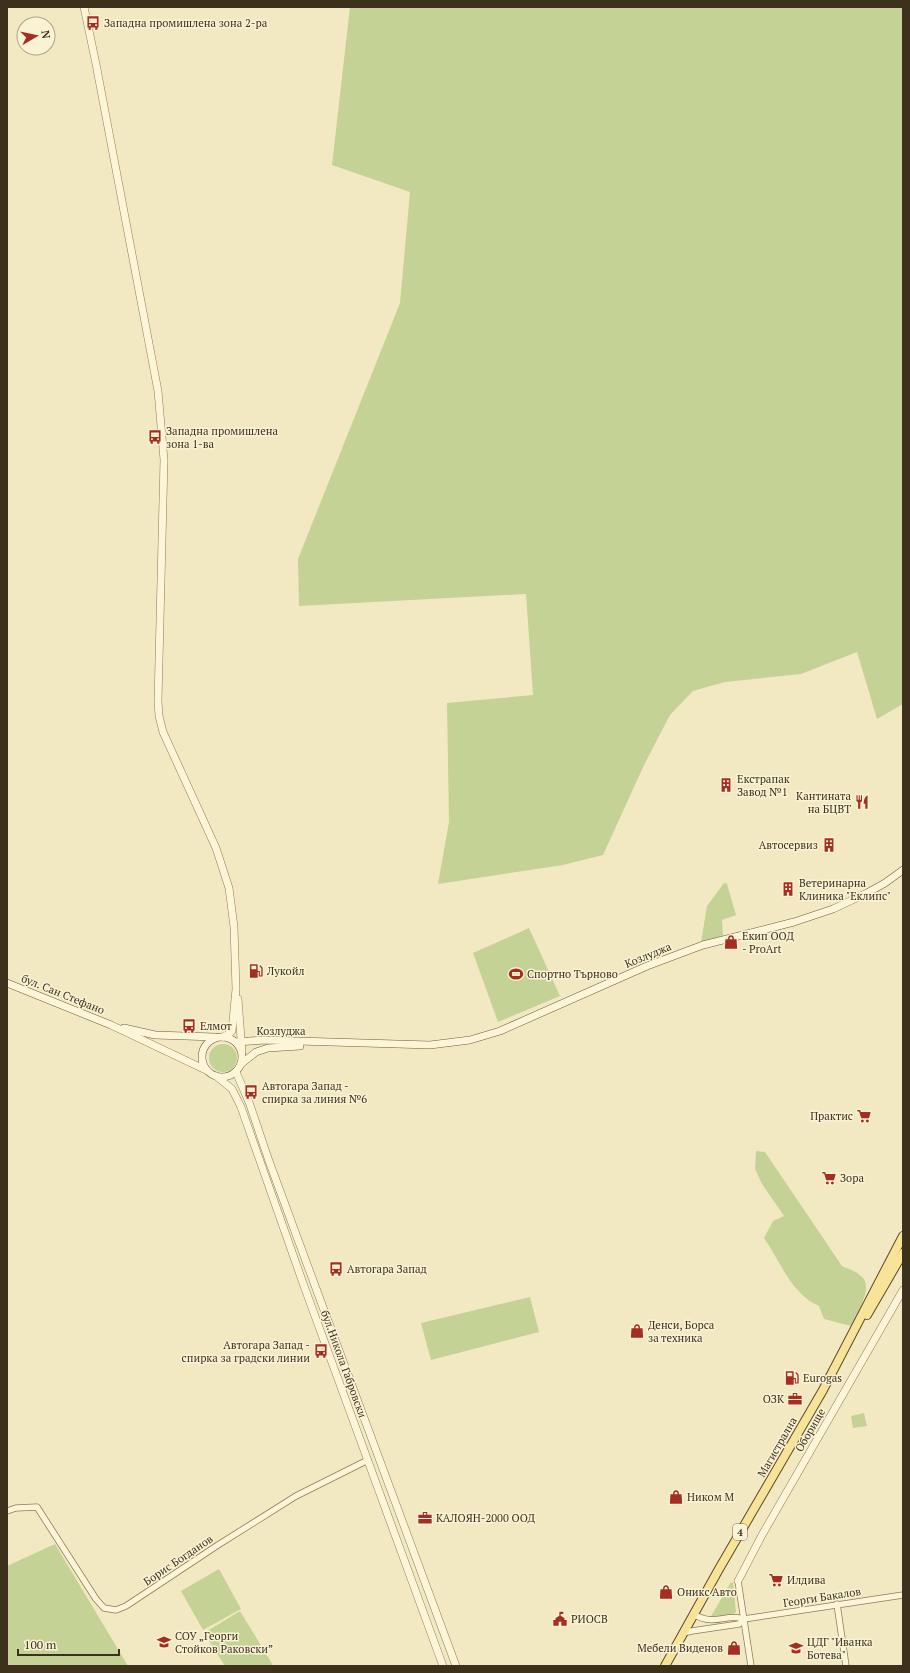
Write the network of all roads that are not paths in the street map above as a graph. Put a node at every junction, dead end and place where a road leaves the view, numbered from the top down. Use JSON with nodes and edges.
{"nodes":[{"id":1,"x":84,"y":7,"type":"edge"},
{"id":2,"x":903,"y":870,"type":"edge"},
{"id":3,"x":7,"y":983,"type":"edge"},
{"id":4,"x":236,"y":989,"type":"junction"},
{"id":5,"x":111,"y":1025,"type":"junction"},
{"id":6,"x":220,"y":1037,"type":"junction"},
{"id":7,"x":239,"y":1042,"type":"junction"},
{"id":8,"x":325,"y":1043,"type":"junction"},
{"id":9,"x":241,"y":1064,"type":"junction"},
{"id":10,"x":208,"y":1071,"type":"junction"},
{"id":11,"x":236,"y":1072,"type":"junction"},
{"id":12,"x":216,"y":1076,"type":"junction"},
{"id":13,"x":903,"y":1236,"type":"edge"},
{"id":14,"x":903,"y":1253,"type":"edge"},
{"id":15,"x":903,"y":1290,"type":"edge"},
{"id":16,"x":823,"y":1390,"type":"junction"},
{"id":17,"x":368,"y":1460,"type":"junction"},
{"id":18,"x":7,"y":1511,"type":"edge"},
{"id":19,"x":738,"y":1581,"type":"joint"},
{"id":20,"x":903,"y":1595,"type":"edge"},
{"id":21,"x":837,"y":1604,"type":"junction"},
{"id":22,"x":693,"y":1614,"type":"junction"},
{"id":23,"x":744,"y":1619,"type":"junction"},
{"id":24,"x":682,"y":1634,"type":"junction"},
{"id":25,"x":443,"y":1666,"type":"edge"},
{"id":26,"x":456,"y":1666,"type":"edge"},
{"id":27,"x":665,"y":1666,"type":"edge"},
{"id":28,"x":751,"y":1666,"type":"edge"},
{"id":29,"x":846,"y":1666,"type":"edge"}],
"edges":[{"from":1,"to":4,"type":"street"},
{"from":2,"to":8,"type":"street","name":"Козлуджа"},
{"from":3,"to":5,"type":"street","name":"бул. Сан Стефано"},
{"from":4,"to":6,"type":"street"},
{"from":4,"to":7,"type":"street"},
{"from":5,"to":6,"type":"street","name":"бул. Сан Стефано"},
{"from":5,"to":10,"type":"street","name":"бул. Сан Стефано"},
{"from":6,"to":7,"type":"street"},
{"from":6,"to":10,"type":"street"},
{"from":7,"to":8,"type":"street","name":"Козлуджа"},
{"from":7,"to":9,"type":"street"},
{"from":8,"to":9,"type":"street","name":"Козлуджа"},
{"from":9,"to":11,"type":"street"},
{"from":10,"to":12,"type":"street"},
{"from":11,"to":12,"type":"street"},
{"from":11,"to":26,"type":"street","name":"бул.Никола Габровски"},
{"from":12,"to":17,"type":"street","name":"бул.Никола Габровски"},
{"from":13,"to":16,"type":"main road","name":"Магистрална","number":"4"},
{"from":14,"to":16,"type":"main road","number":"4"},
{"from":15,"to":19,"type":"street","name":"Оборище"},
{"from":16,"to":22,"type":"main road","name":"Магистрална","number":"4"},
{"from":17,"to":18,"type":"street","name":"Борис Богданов"},
{"from":17,"to":25,"type":"street","name":"бул.Никола Габровски"},
{"from":19,"to":23,"type":"street"},
{"from":20,"to":21,"type":"street","name":"Георги Бакалов"},
{"from":21,"to":23,"type":"street","name":"Георги Бакалов"},
{"from":21,"to":29,"type":"street"},
{"from":22,"to":23,"type":"street","name":"Георги Бакалов"},
{"from":22,"to":24,"type":"main road","name":"Магистрална","number":"4"},
{"from":23,"to":24,"type":"street","name":"Георги Бакалов"},
{"from":23,"to":28,"type":"street"},
{"from":24,"to":27,"type":"main road","name":"Магистрална","number":"4"}]}
